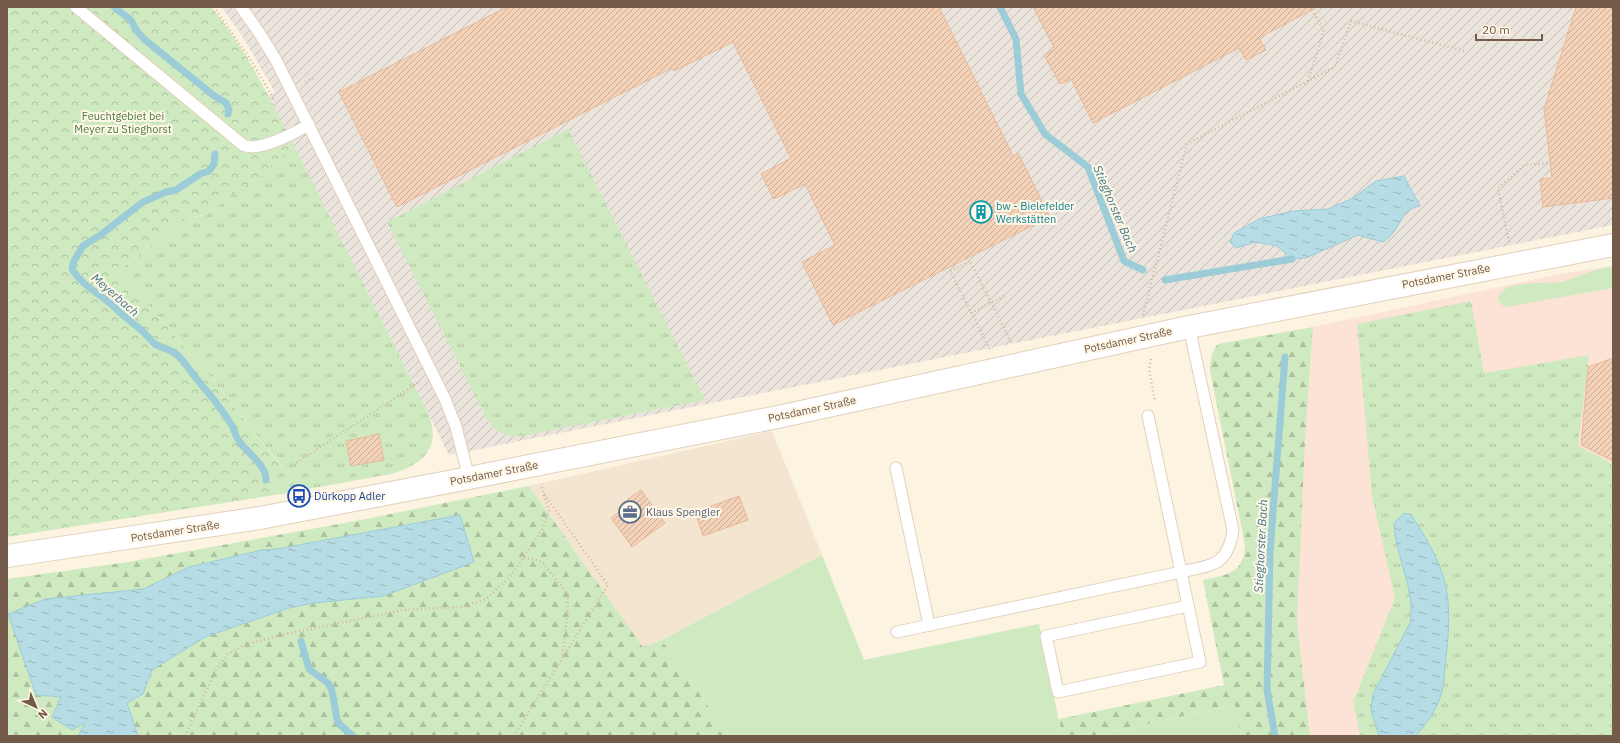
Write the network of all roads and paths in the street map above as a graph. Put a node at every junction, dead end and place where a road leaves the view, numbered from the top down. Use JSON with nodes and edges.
{"nodes":[{"id":1,"x":76,"y":7,"type":"edge"},
{"id":2,"x":214,"y":7,"type":"edge"},
{"id":3,"x":241,"y":7,"type":"edge"},
{"id":4,"x":1312,"y":10,"type":"dead end"},
{"id":5,"x":1464,"y":50,"type":"dead end"},
{"id":6,"x":1308,"y":81,"type":"junction"},
{"id":7,"x":291,"y":89,"type":"junction"},
{"id":8,"x":309,"y":125,"type":"junction"},
{"id":9,"x":1551,"y":163,"type":"dead end"},
{"id":10,"x":1509,"y":242,"type":"dead end"},
{"id":11,"x":1613,"y":245,"type":"edge"},
{"id":12,"x":958,"y":262,"type":"dead end"},
{"id":13,"x":960,"y":266,"type":"junction"},
{"id":14,"x":1006,"y":295,"type":"dead end"},
{"id":15,"x":991,"y":303,"type":"junction"},
{"id":16,"x":971,"y":313,"type":"junction"},
{"id":17,"x":1145,"y":326,"type":"junction"},
{"id":18,"x":1189,"y":327,"type":"junction"},
{"id":19,"x":1012,"y":344,"type":"dead end"},
{"id":20,"x":990,"y":349,"type":"dead end"},
{"id":21,"x":432,"y":374,"type":"junction"},
{"id":22,"x":1148,"y":416,"type":"joint"},
{"id":23,"x":290,"y":467,"type":"dead end"},
{"id":24,"x":896,"y":468,"type":"dead end"},
{"id":25,"x":469,"y":478,"type":"junction"},
{"id":26,"x":7,"y":556,"type":"edge"},
{"id":27,"x":524,"y":558,"type":"junction"},
{"id":28,"x":1181,"y":572,"type":"junction"},
{"id":29,"x":1188,"y":606,"type":"junction"},
{"id":30,"x":929,"y":625,"type":"junction"},
{"id":31,"x":897,"y":632,"type":"dead end"},
{"id":32,"x":561,"y":660,"type":"junction"},
{"id":33,"x":185,"y":736,"type":"edge"},
{"id":34,"x":514,"y":736,"type":"edge"}],
"edges":[{"from":1,"to":8,"type":"lane"},
{"from":2,"to":7,"type":"path"},
{"from":3,"to":7,"type":"lane"},
{"from":4,"to":6,"type":"path"},
{"from":5,"to":6,"type":"path"},
{"from":6,"to":17,"type":"path"},
{"from":7,"to":8,"type":"lane"},
{"from":8,"to":21,"type":"lane"},
{"from":9,"to":10,"type":"path"},
{"from":11,"to":18,"type":"street","name":"Potsdamer Straße"},
{"from":12,"to":13,"type":"path"},
{"from":13,"to":15,"type":"path"},
{"from":13,"to":16,"type":"path"},
{"from":14,"to":15,"type":"path"},
{"from":15,"to":16,"type":"path"},
{"from":15,"to":19,"type":"path"},
{"from":16,"to":20,"type":"path"},
{"from":17,"to":18,"type":"street","name":"Potsdamer Straße"},
{"from":17,"to":22,"type":"path"},
{"from":17,"to":25,"type":"street","name":"Potsdamer Straße"},
{"from":18,"to":28,"type":"lane"},
{"from":21,"to":23,"type":"path"},
{"from":21,"to":25,"type":"lane"},
{"from":22,"to":28,"type":"lane"},
{"from":24,"to":30,"type":"lane"},
{"from":25,"to":26,"type":"street","name":"Potsdamer Straße"},
{"from":27,"to":32,"type":"path"},
{"from":27,"to":32,"type":"path"},
{"from":27,"to":33,"type":"path"},
{"from":28,"to":29,"type":"lane"},
{"from":28,"to":30,"type":"lane"},
{"from":29,"to":29,"type":"lane"},
{"from":30,"to":31,"type":"lane"},
{"from":32,"to":34,"type":"path"}]}
